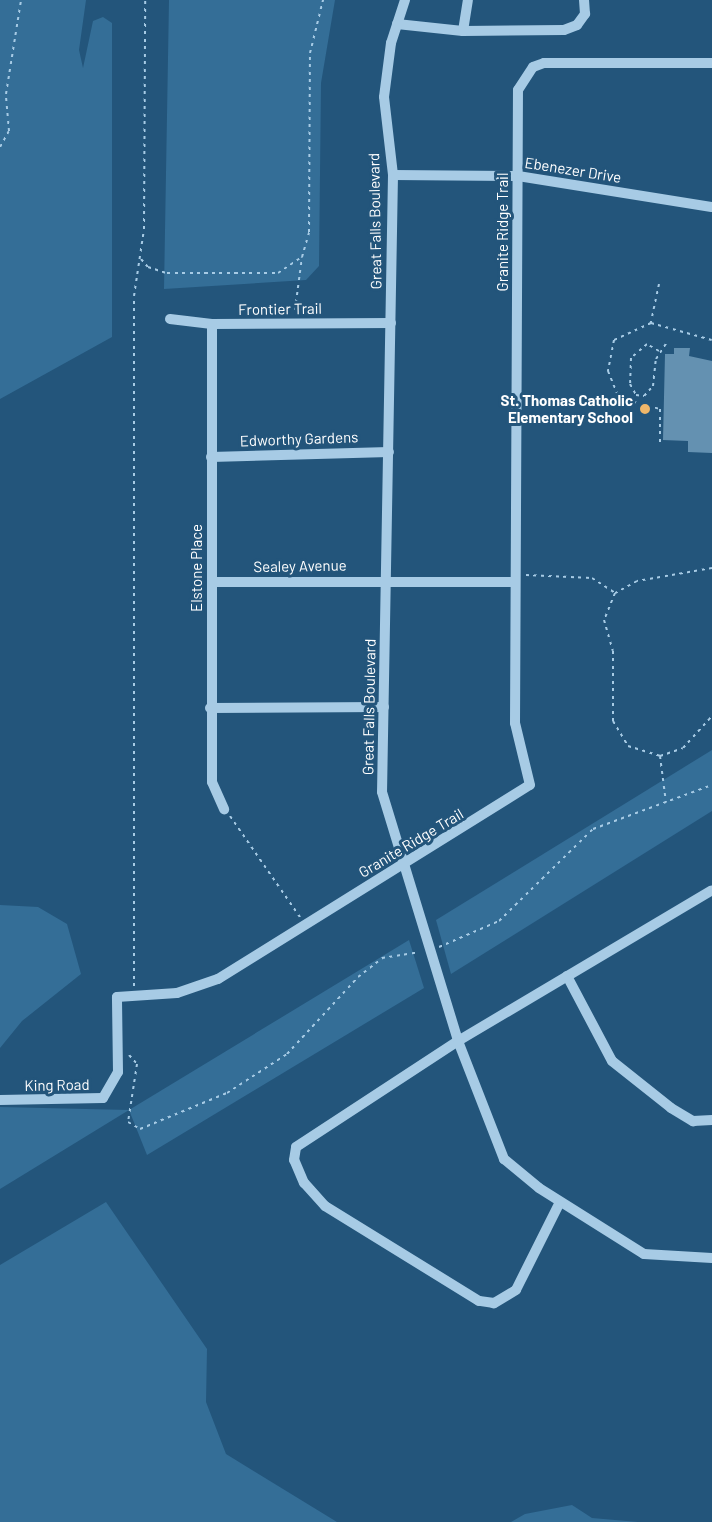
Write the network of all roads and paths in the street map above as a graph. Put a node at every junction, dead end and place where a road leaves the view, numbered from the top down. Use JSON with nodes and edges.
{"nodes":[{"id":1,"x":21,"y":0,"type":"edge"},
{"id":2,"x":145,"y":0,"type":"edge"},
{"id":3,"x":323,"y":0,"type":"edge"},
{"id":4,"x":405,"y":0,"type":"edge"},
{"id":5,"x":468,"y":0,"type":"edge"},
{"id":6,"x":584,"y":0,"type":"edge"},
{"id":7,"x":397,"y":24,"type":"junction"},
{"id":8,"x":463,"y":31,"type":"junction"},
{"id":9,"x":712,"y":63,"type":"edge"},
{"id":10,"x":0,"y":147,"type":"edge"},
{"id":11,"x":393,"y":175,"type":"junction"},
{"id":12,"x":518,"y":176,"type":"junction"},
{"id":13,"x":712,"y":207,"type":"edge"},
{"id":14,"x":302,"y":257,"type":"junction"},
{"id":15,"x":141,"y":259,"type":"junction"},
{"id":16,"x":659,"y":284,"type":"dead end"},
{"id":17,"x":295,"y":310,"type":"dead end"},
{"id":18,"x":170,"y":320,"type":"dead end"},
{"id":19,"x":391,"y":322,"type":"junction"},
{"id":20,"x":651,"y":323,"type":"junction"},
{"id":21,"x":212,"y":324,"type":"junction"},
{"id":22,"x":712,"y":340,"type":"edge"},
{"id":23,"x":667,"y":342,"type":"dead end"},
{"id":24,"x":659,"y":351,"type":"junction"},
{"id":25,"x":660,"y":443,"type":"dead end"},
{"id":26,"x":388,"y":452,"type":"junction"},
{"id":27,"x":211,"y":457,"type":"junction"},
{"id":28,"x":712,"y":568,"type":"edge"},
{"id":29,"x":515,"y":578,"type":"junction"},
{"id":30,"x":386,"y":580,"type":"junction"},
{"id":31,"x":213,"y":582,"type":"junction"},
{"id":32,"x":615,"y":593,"type":"junction"},
{"id":33,"x":384,"y":707,"type":"junction"},
{"id":34,"x":210,"y":708,"type":"junction"},
{"id":35,"x":712,"y":716,"type":"edge"},
{"id":36,"x":660,"y":756,"type":"junction"},
{"id":37,"x":712,"y":785,"type":"edge"},
{"id":38,"x":666,"y":803,"type":"junction"},
{"id":39,"x":224,"y":810,"type":"joint"},
{"id":40,"x":402,"y":866,"type":"junction"},
{"id":41,"x":710,"y":894,"type":"edge"},
{"id":42,"x":304,"y":925,"type":"junction"},
{"id":43,"x":429,"y":951,"type":"junction"},
{"id":44,"x":567,"y":976,"type":"junction"},
{"id":45,"x":134,"y":987,"type":"dead end"},
{"id":46,"x":458,"y":1041,"type":"junction"},
{"id":47,"x":118,"y":1042,"type":"junction"},
{"id":48,"x":0,"y":1100,"type":"edge"},
{"id":49,"x":712,"y":1120,"type":"edge"},
{"id":50,"x":560,"y":1202,"type":"junction"},
{"id":51,"x":712,"y":1258,"type":"edge"}],
"edges":[{"from":1,"to":10,"type":"path"},
{"from":2,"to":15,"type":"path"},
{"from":3,"to":14,"type":"path"},
{"from":4,"to":7,"type":"street","name":"Great Falls Boulevard"},
{"from":5,"to":8,"type":"street"},
{"from":6,"to":8,"type":"street"},
{"from":7,"to":8,"type":"street"},
{"from":7,"to":11,"type":"street","name":"Great Falls Boulevard"},
{"from":9,"to":12,"type":"street","name":"Granite Ridge Trail"},
{"from":11,"to":12,"type":"street","name":"Ebenezer Drive"},
{"from":11,"to":19,"type":"street","name":"Great Falls Boulevard"},
{"from":12,"to":13,"type":"street","name":"Ebenezer Drive"},
{"from":12,"to":29,"type":"street","name":"Granite Ridge Trail"},
{"from":14,"to":15,"type":"path"},
{"from":14,"to":17,"type":"path"},
{"from":15,"to":45,"type":"path"},
{"from":16,"to":20,"type":"path"},
{"from":18,"to":21,"type":"street","name":"Frontier Trail"},
{"from":19,"to":21,"type":"street","name":"Frontier Trail"},
{"from":19,"to":26,"type":"street","name":"Great Falls Boulevard"},
{"from":20,"to":22,"type":"path"},
{"from":20,"to":25,"type":"path"},
{"from":21,"to":27,"type":"street","name":"Elstone Place"},
{"from":23,"to":24,"type":"path"},
{"from":24,"to":24,"type":"path"},
{"from":26,"to":27,"type":"street","name":"Edworthy Gardens"},
{"from":26,"to":30,"type":"street","name":"Great Falls Boulevard"},
{"from":27,"to":31,"type":"street","name":"Elstone Place"},
{"from":28,"to":32,"type":"path"},
{"from":29,"to":30,"type":"street"},
{"from":29,"to":32,"type":"path"},
{"from":29,"to":40,"type":"street","name":"Granite Ridge Trail"},
{"from":30,"to":31,"type":"street","name":"Sealey Avenue"},
{"from":30,"to":33,"type":"street","name":"Great Falls Boulevard"},
{"from":31,"to":34,"type":"street","name":"Elstone Place"},
{"from":32,"to":36,"type":"path"},
{"from":33,"to":34,"type":"street"},
{"from":33,"to":40,"type":"street","name":"Great Falls Boulevard"},
{"from":34,"to":39,"type":"street","name":"Elstone Place"},
{"from":35,"to":36,"type":"path"},
{"from":36,"to":38,"type":"path"},
{"from":37,"to":38,"type":"path"},
{"from":38,"to":43,"type":"path"},
{"from":39,"to":42,"type":"path"},
{"from":40,"to":42,"type":"street","name":"Granite Ridge Trail"},
{"from":40,"to":43,"type":"street","name":"Great Falls Boulevard"},
{"from":41,"to":44,"type":"street"},
{"from":42,"to":47,"type":"street","name":"Granite Ridge Trail"},
{"from":43,"to":46,"type":"street","name":"Great Falls Boulevard"},
{"from":43,"to":47,"type":"path"},
{"from":44,"to":46,"type":"street"},
{"from":44,"to":49,"type":"street"},
{"from":46,"to":50,"type":"street","name":"Great Falls Boulevard"},
{"from":46,"to":50,"type":"street"},
{"from":47,"to":48,"type":"street","name":"King Road"},
{"from":50,"to":51,"type":"street","name":"Great Falls Boulevard"}]}
